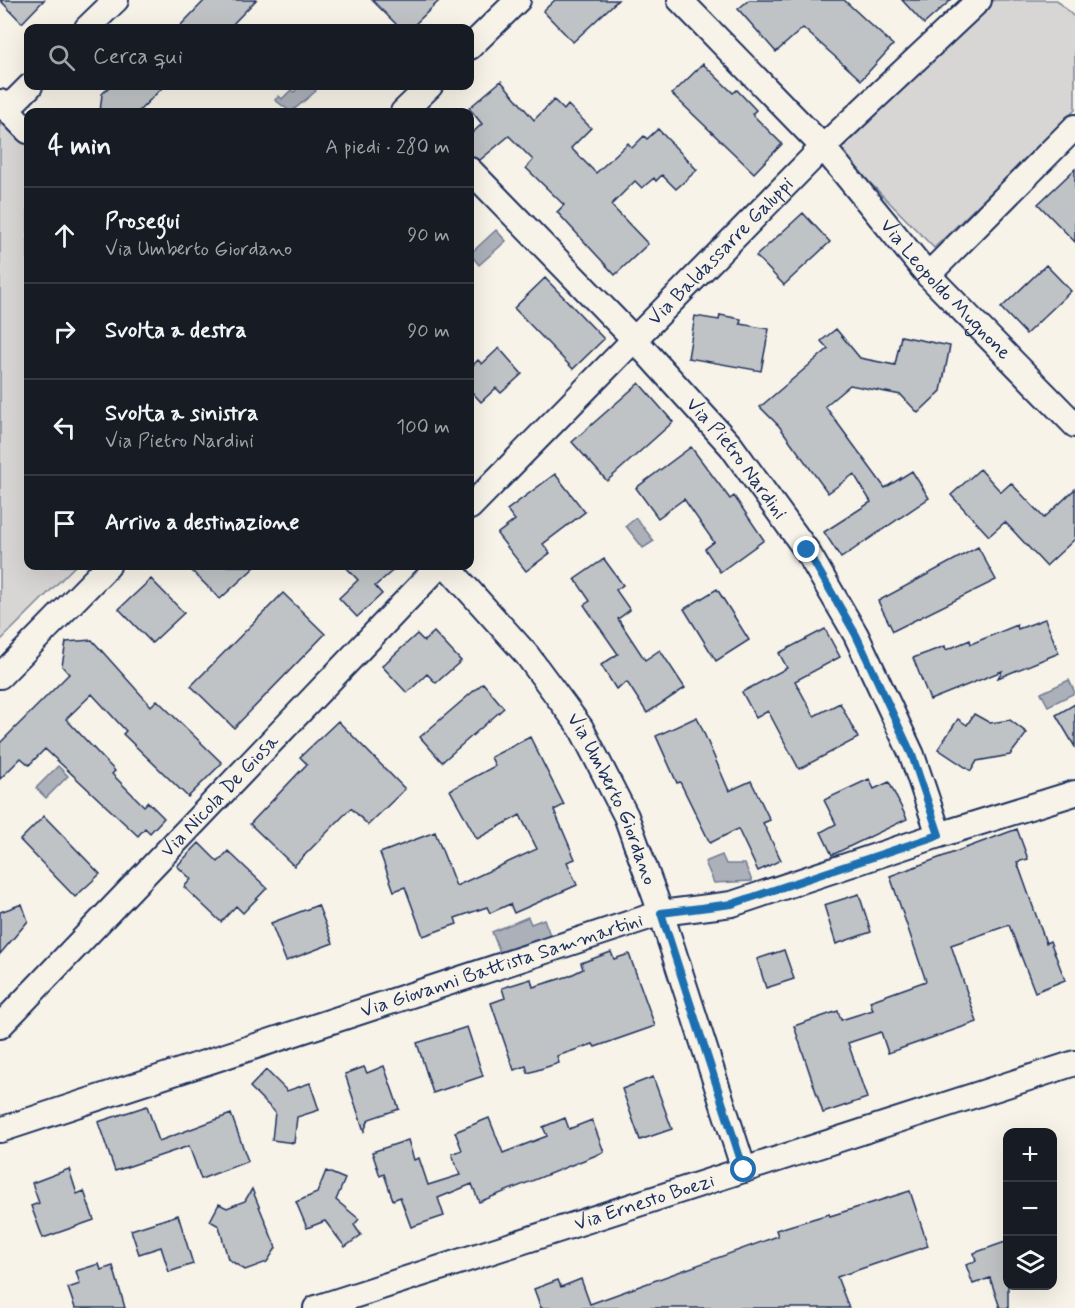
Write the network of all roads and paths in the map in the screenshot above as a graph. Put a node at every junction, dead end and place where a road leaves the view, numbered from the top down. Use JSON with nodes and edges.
{"nodes":[{"id":1,"x":116,"y":0,"type":"edge"},
{"id":2,"x":518,"y":0,"type":"edge"},
{"id":3,"x":680,"y":0,"type":"edge"},
{"id":4,"x":979,"y":0,"type":"edge"},
{"id":5,"x":91,"y":24,"type":"edge"},
{"id":6,"x":474,"y":43,"type":"edge"},
{"id":7,"x":24,"y":90,"type":"edge"},
{"id":8,"x":426,"y":90,"type":"edge"},
{"id":9,"x":3,"y":105,"type":"edge"},
{"id":10,"x":411,"y":108,"type":"edge"},
{"id":11,"x":24,"y":127,"type":"edge"},
{"id":12,"x":1075,"y":127,"type":"edge"},
{"id":13,"x":823,"y":147,"type":"junction"},
{"id":14,"x":474,"y":174,"type":"edge"},
{"id":15,"x":928,"y":275,"type":"junction"},
{"id":16,"x":634,"y":339,"type":"junction"},
{"id":17,"x":1075,"y":424,"type":"edge"},
{"id":18,"x":474,"y":503,"type":"edge"},
{"id":19,"x":104,"y":570,"type":"edge"},
{"id":20,"x":435,"y":570,"type":"edge"},
{"id":21,"x":451,"y":570,"type":"edge"},
{"id":22,"x":0,"y":676,"type":"edge"},
{"id":23,"x":1075,"y":793,"type":"edge"},
{"id":24,"x":939,"y":835,"type":"junction"},
{"id":25,"x":661,"y":913,"type":"junction"},
{"id":26,"x":0,"y":1026,"type":"edge"},
{"id":27,"x":1075,"y":1063,"type":"edge"},
{"id":28,"x":0,"y":1130,"type":"edge"},
{"id":29,"x":744,"y":1170,"type":"junction"},
{"id":30,"x":316,"y":1308,"type":"edge"}],
"edges":[{"from":1,"to":5,"type":"street"},
{"from":2,"to":6,"type":"street"},
{"from":3,"to":13,"type":"street","name":"Via Leopoldo Mugnone"},
{"from":4,"to":13,"type":"street","name":"Via Baldassarre Galuppi"},
{"from":7,"to":9,"type":"street"},
{"from":8,"to":10,"type":"street"},
{"from":9,"to":11,"type":"street"},
{"from":12,"to":15,"type":"street"},
{"from":13,"to":15,"type":"street","name":"Via Leopoldo Mugnone"},
{"from":13,"to":16,"type":"street","name":"Via Baldassarre Galuppi"},
{"from":14,"to":16,"type":"street","name":"Via Pietro Nardini"},
{"from":15,"to":17,"type":"street","name":"Via Leopoldo Mugnone"},
{"from":16,"to":18,"type":"street","name":"Via Baldassarre Galuppi"},
{"from":16,"to":24,"type":"street","name":"Via Pietro Nardini"},
{"from":19,"to":22,"type":"street"},
{"from":20,"to":26,"type":"street","name":"Via Nicola De Giosa"},
{"from":21,"to":25,"type":"street","name":"Via Umberto Giordano"},
{"from":23,"to":24,"type":"street","name":"Via Giovanni Battista Sammartini"},
{"from":24,"to":25,"type":"street","name":"Via Giovanni Battista Sammartini"},
{"from":25,"to":28,"type":"street","name":"Via Giovanni Battista Sammartini"},
{"from":25,"to":29,"type":"street","name":"Via Umberto Giordano"},
{"from":27,"to":29,"type":"street","name":"Via Ernesto Boezi"},
{"from":29,"to":30,"type":"street","name":"Via Ernesto Boezi"}]}
